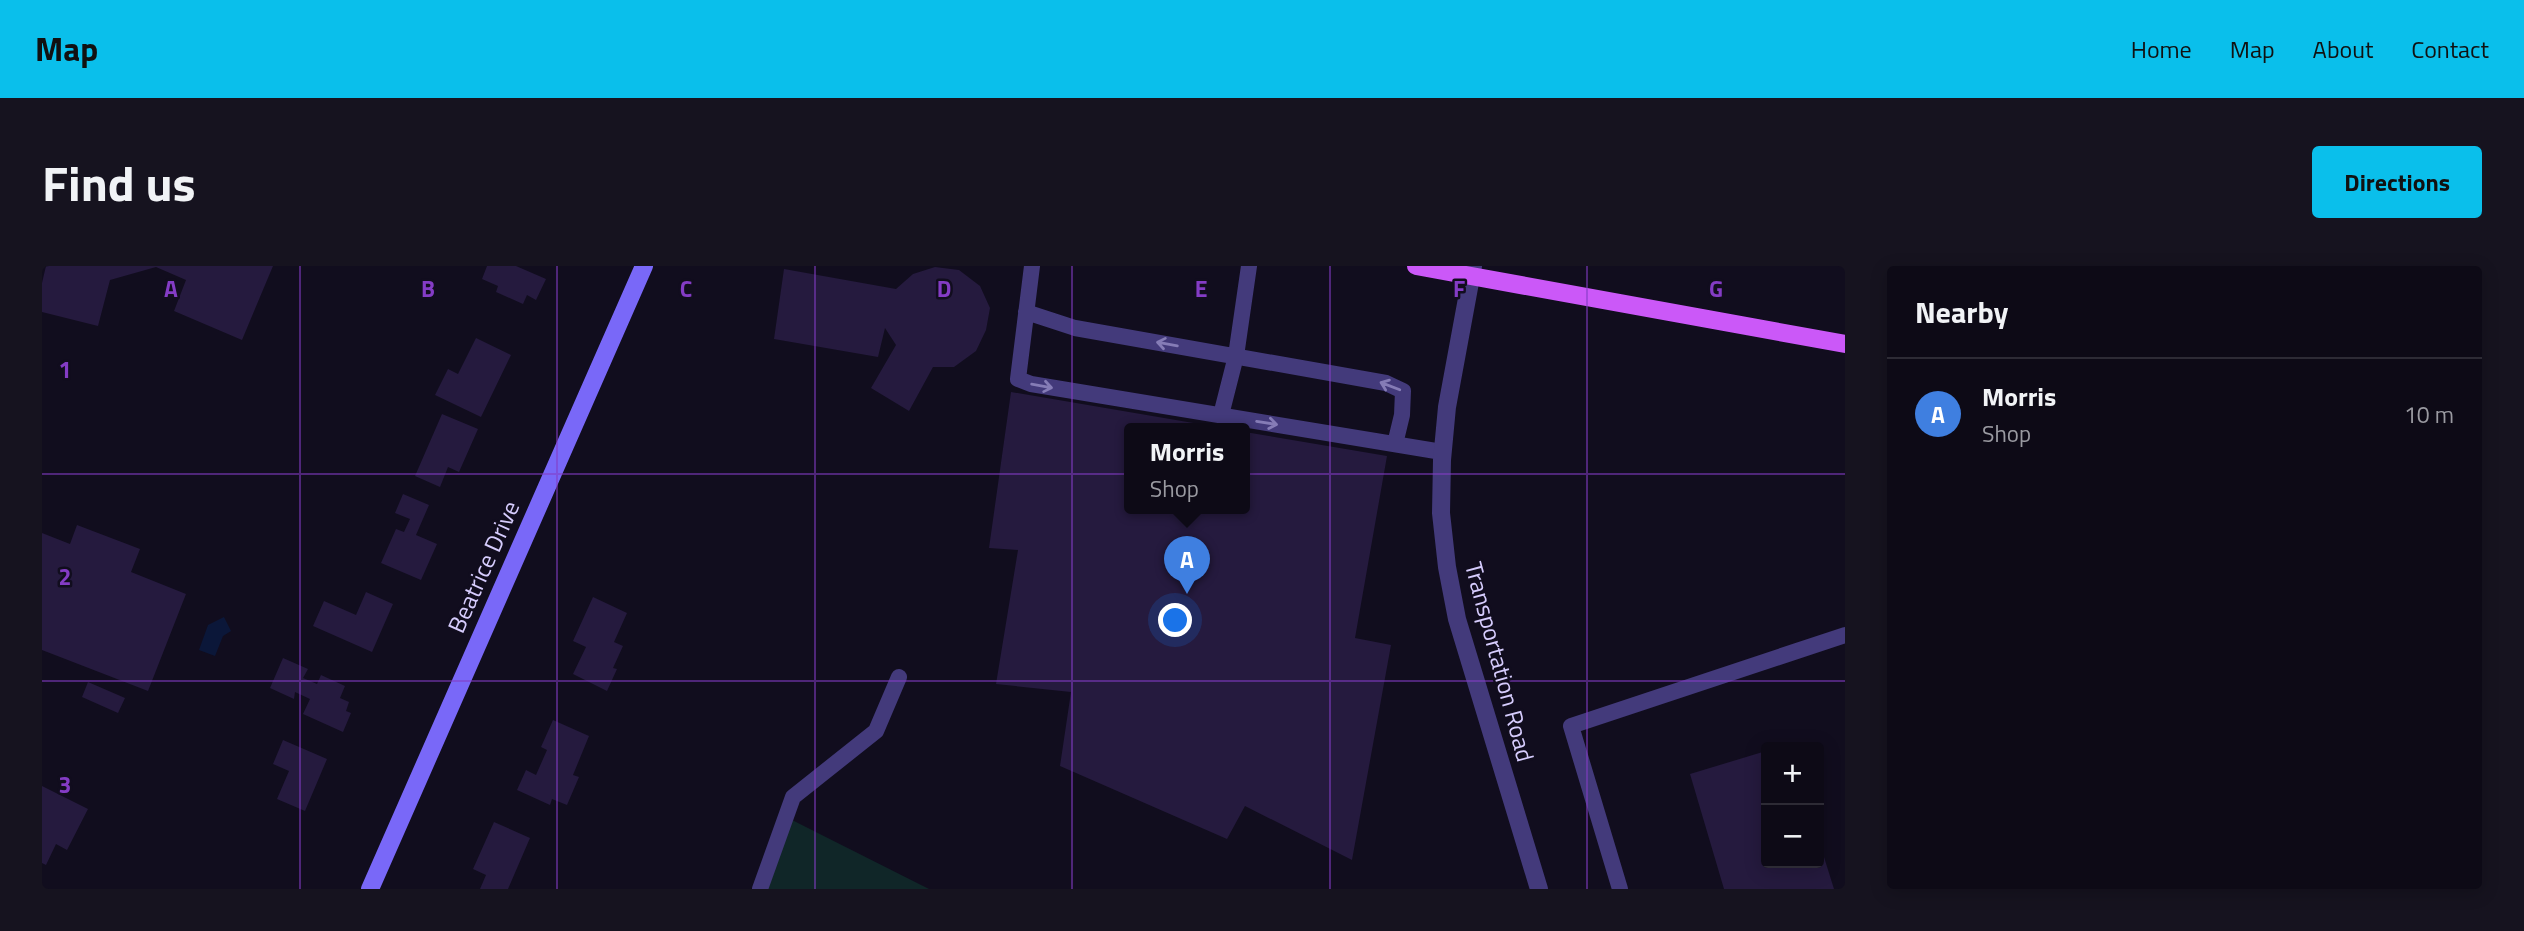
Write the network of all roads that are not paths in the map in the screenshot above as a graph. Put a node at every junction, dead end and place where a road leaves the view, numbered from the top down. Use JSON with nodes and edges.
{"nodes":[{"id":1,"x":644,"y":266,"type":"edge"},
{"id":2,"x":1032,"y":266,"type":"edge"},
{"id":3,"x":1249,"y":266,"type":"edge"},
{"id":4,"x":1416,"y":266,"type":"edge"},
{"id":5,"x":1471,"y":271,"type":"edge"},
{"id":6,"x":1026,"y":312,"type":"junction"},
{"id":7,"x":1845,"y":344,"type":"edge"},
{"id":8,"x":1236,"y":356,"type":"junction"},
{"id":9,"x":1221,"y":415,"type":"junction"},
{"id":10,"x":1395,"y":444,"type":"junction"},
{"id":11,"x":1442,"y":452,"type":"junction"},
{"id":12,"x":1845,"y":635,"type":"edge"},
{"id":13,"x":899,"y":677,"type":"dead end"},
{"id":14,"x":370,"y":889,"type":"edge"},
{"id":15,"x":760,"y":889,"type":"edge"},
{"id":16,"x":1539,"y":889,"type":"edge"},
{"id":17,"x":1620,"y":889,"type":"edge"}],
"edges":[{"from":1,"to":14,"type":"street","name":"Beatrice Drive"},
{"from":2,"to":6,"type":"lane"},
{"from":3,"to":8,"type":"lane"},
{"from":4,"to":5,"type":"main road"},
{"from":5,"to":7,"type":"main road"},
{"from":5,"to":11,"type":"street","name":"Transportation Road"},
{"from":8,"to":6,"type":"lane","one_way":true},
{"from":6,"to":9,"type":"lane","one_way":true},
{"from":8,"to":9,"type":"lane"},
{"from":10,"to":8,"type":"lane","one_way":true},
{"from":9,"to":10,"type":"lane","one_way":true},
{"from":10,"to":11,"type":"lane"},
{"from":11,"to":16,"type":"street","name":"Transportation Road"},
{"from":12,"to":17,"type":"lane"},
{"from":13,"to":15,"type":"lane"}]}
